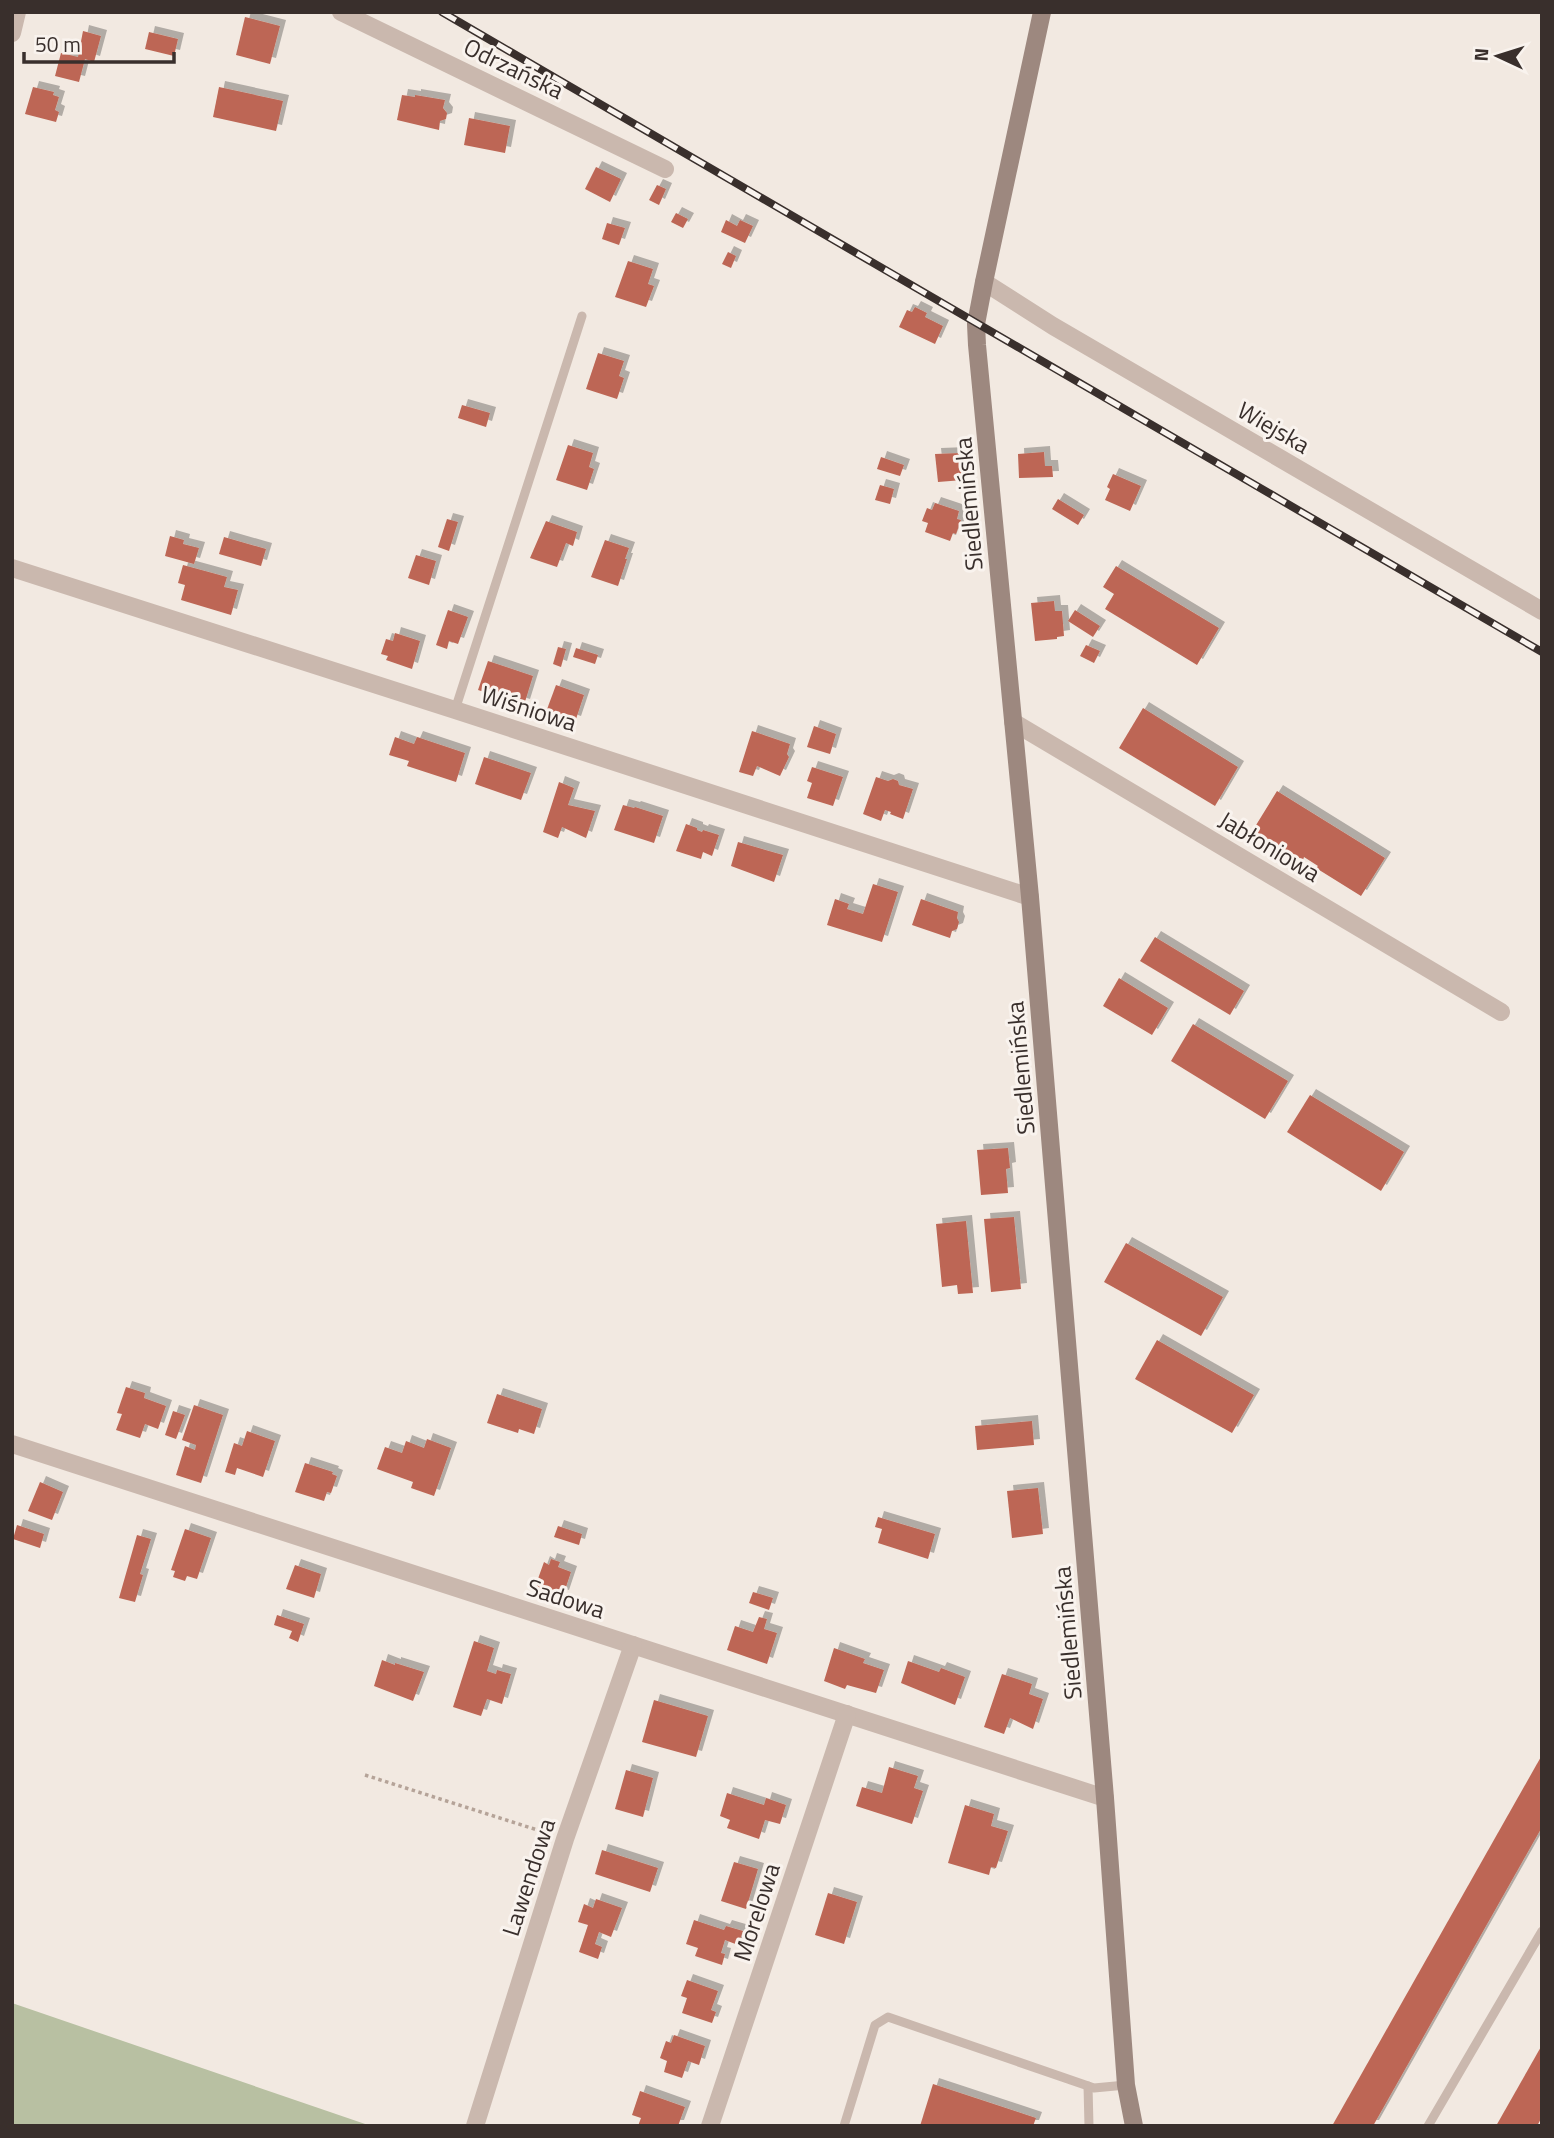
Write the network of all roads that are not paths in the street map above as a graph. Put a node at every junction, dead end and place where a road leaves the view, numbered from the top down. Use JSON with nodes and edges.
{"nodes":[{"id":1,"x":17,"y":12,"type":"edge"},
{"id":2,"x":341,"y":12,"type":"edge"},
{"id":3,"x":1042,"y":12,"type":"edge"},
{"id":4,"x":12,"y":33,"type":"edge"},
{"id":5,"x":665,"y":169,"type":"dead end"},
{"id":6,"x":984,"y":282,"type":"junction"},
{"id":7,"x":582,"y":316,"type":"dead end"},
{"id":8,"x":12,"y":568,"type":"edge"},
{"id":9,"x":1542,"y":611,"type":"edge"},
{"id":10,"x":455,"y":710,"type":"junction"},
{"id":11,"x":1013,"y":722,"type":"junction"},
{"id":12,"x":1030,"y":897,"type":"junction"},
{"id":13,"x":1501,"y":1012,"type":"dead end"},
{"id":14,"x":12,"y":1444,"type":"edge"},
{"id":15,"x":633,"y":1645,"type":"junction"},
{"id":16,"x":848,"y":1714,"type":"junction"},
{"id":17,"x":1105,"y":1798,"type":"junction"},
{"id":18,"x":1542,"y":1931,"type":"edge"},
{"id":19,"x":1126,"y":2085,"type":"junction"},
{"id":20,"x":1088,"y":2086,"type":"junction"},
{"id":21,"x":475,"y":2126,"type":"edge"},
{"id":22,"x":710,"y":2126,"type":"edge"},
{"id":23,"x":844,"y":2126,"type":"edge"},
{"id":24,"x":1089,"y":2126,"type":"edge"},
{"id":25,"x":1133,"y":2126,"type":"edge"},
{"id":26,"x":1428,"y":2126,"type":"edge"}],
"edges":[{"from":1,"to":4,"type":"street"},
{"from":2,"to":5,"type":"street","name":"Odrzańska"},
{"from":3,"to":6,"type":"street","name":"Siedlemińska"},
{"from":6,"to":9,"type":"street","name":"Wiejska"},
{"from":6,"to":11,"type":"street","name":"Siedlemińska"},
{"from":7,"to":10,"type":"lane"},
{"from":8,"to":10,"type":"street","name":"Wiśniowa"},
{"from":10,"to":12,"type":"street","name":"Wiśniowa"},
{"from":11,"to":12,"type":"street","name":"Siedlemińska"},
{"from":11,"to":13,"type":"street","name":"Jabłoniowa"},
{"from":12,"to":17,"type":"street","name":"Siedlemińska"},
{"from":14,"to":15,"type":"street","name":"Sadowa"},
{"from":15,"to":16,"type":"street","name":"Sadowa"},
{"from":15,"to":21,"type":"street","name":"Lawendowa"},
{"from":16,"to":17,"type":"street","name":"Sadowa"},
{"from":16,"to":22,"type":"street","name":"Morelowa"},
{"from":17,"to":19,"type":"street","name":"Siedlemińska"},
{"from":18,"to":26,"type":"lane"},
{"from":19,"to":20,"type":"lane"},
{"from":19,"to":25,"type":"street","name":"Siedlemińska"},
{"from":20,"to":23,"type":"lane"},
{"from":20,"to":24,"type":"lane"}]}
